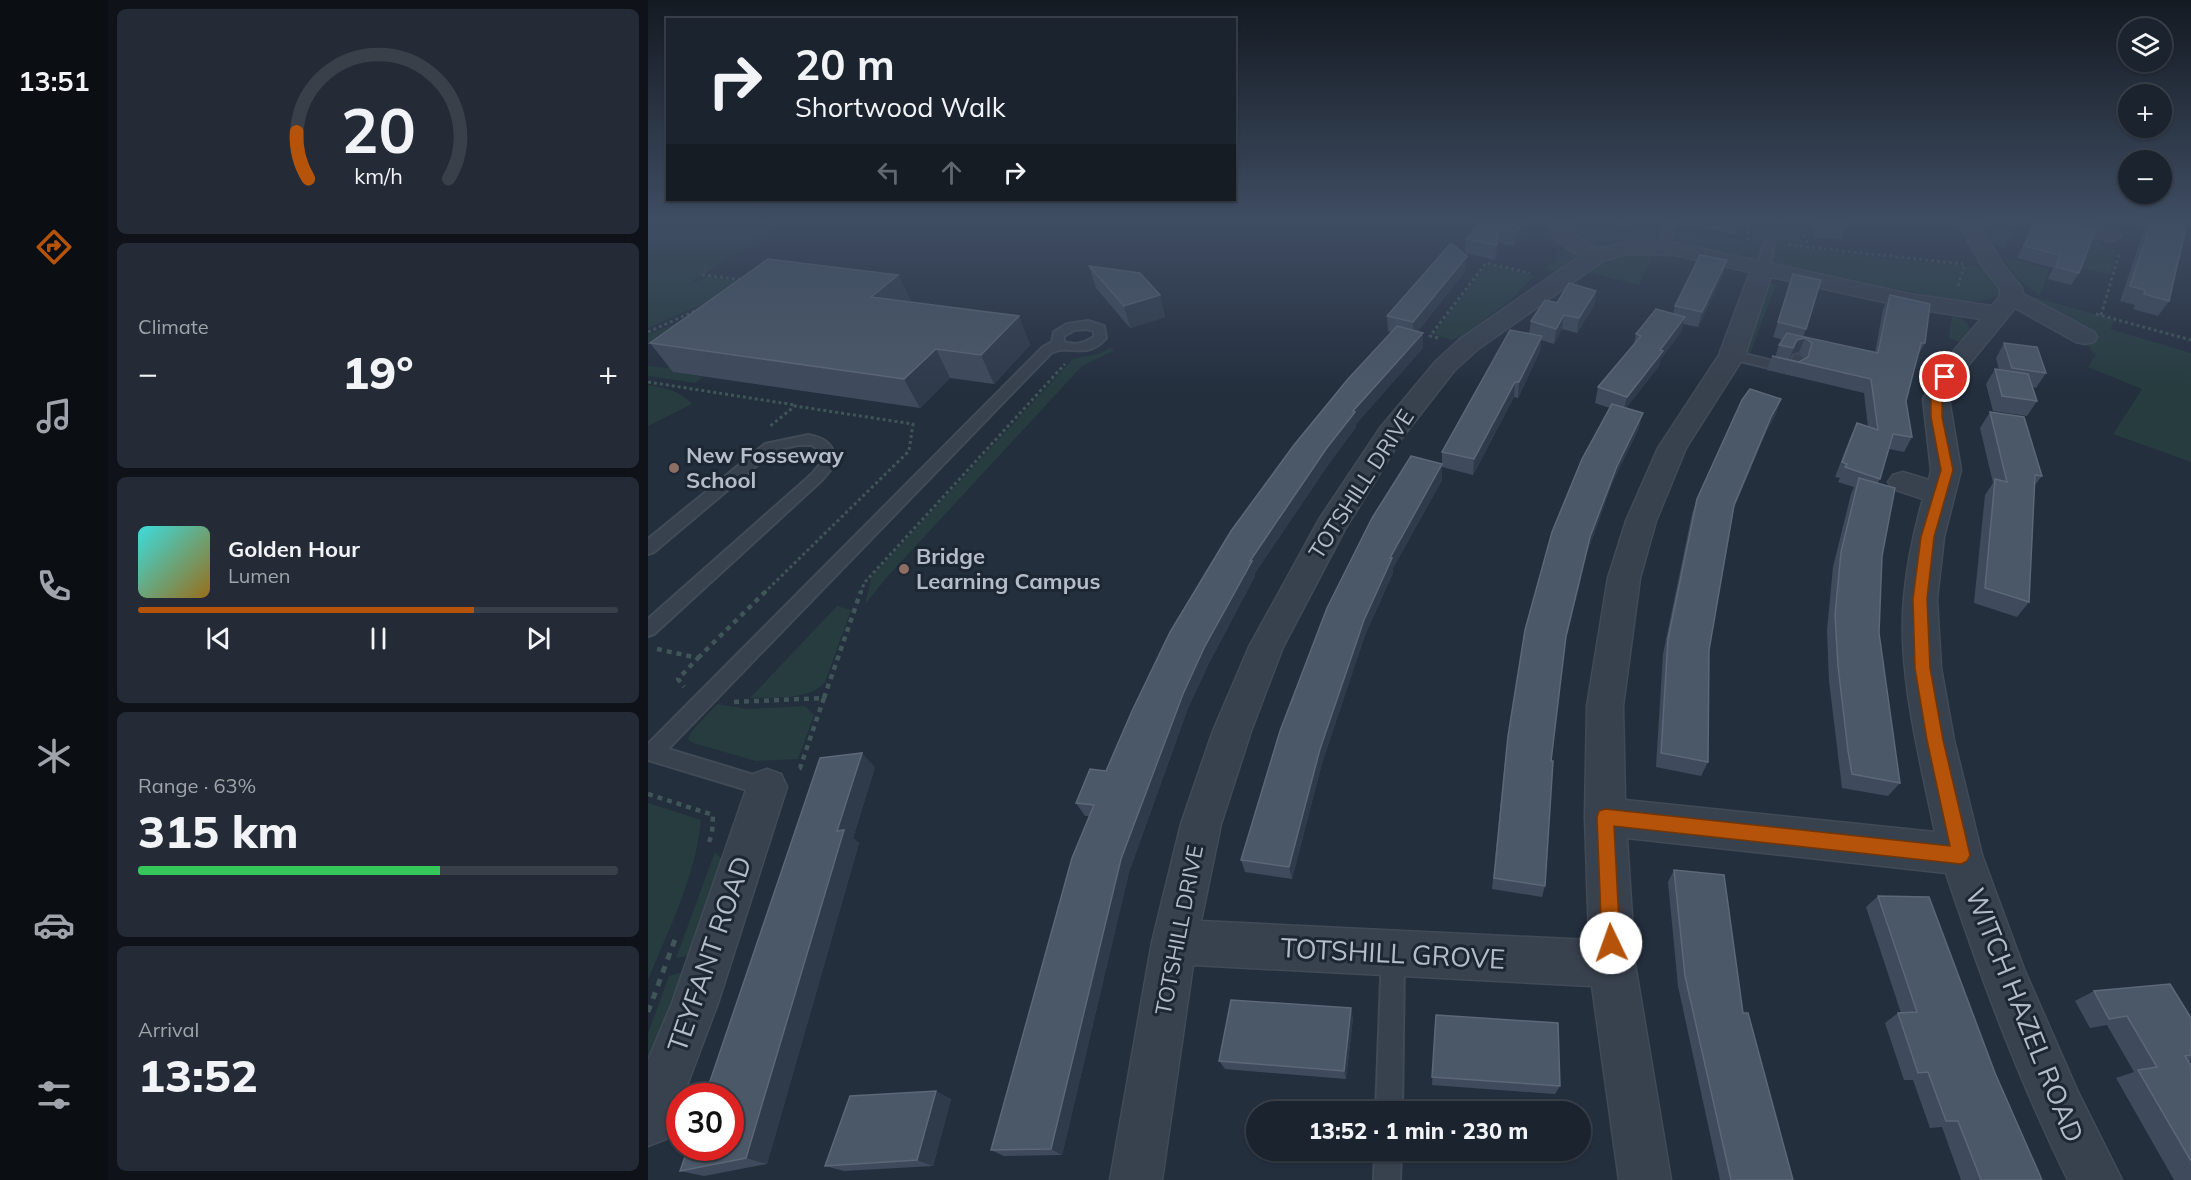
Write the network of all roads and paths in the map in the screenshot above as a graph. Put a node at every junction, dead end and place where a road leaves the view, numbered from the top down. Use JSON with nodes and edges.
{"nodes":[{"id":1,"x":728,"y":278,"type":"edge"},
{"id":2,"x":1474,"y":278,"type":"edge"},
{"id":3,"x":1557,"y":278,"type":"edge"},
{"id":4,"x":1758,"y":278,"type":"edge"},
{"id":5,"x":1838,"y":278,"type":"edge"},
{"id":6,"x":2003,"y":278,"type":"edge"},
{"id":7,"x":2108,"y":278,"type":"edge"},
{"id":8,"x":1561,"y":279,"type":"joint"},
{"id":9,"x":752,"y":281,"type":"edge"},
{"id":10,"x":2004,"y":306,"type":"junction"},
{"id":11,"x":703,"y":308,"type":"edge"},
{"id":12,"x":2090,"y":312,"type":"dead end"},
{"id":13,"x":2101,"y":315,"type":"junction"},
{"id":14,"x":648,"y":332,"type":"edge"},
{"id":15,"x":2085,"y":337,"type":"dead end"},
{"id":16,"x":2191,"y":340,"type":"edge"},
{"id":17,"x":1058,"y":344,"type":"dead end"},
{"id":18,"x":1466,"y":346,"type":"junction"},
{"id":19,"x":1732,"y":355,"type":"junction"},
{"id":20,"x":1071,"y":358,"type":"dead end"},
{"id":21,"x":1798,"y":358,"type":"edge"},
{"id":22,"x":648,"y":382,"type":"edge"},
{"id":23,"x":795,"y":406,"type":"dead end"},
{"id":24,"x":1903,"y":482,"type":"dead end"},
{"id":25,"x":1940,"y":494,"type":"junction"},
{"id":26,"x":648,"y":548,"type":"edge"},
{"id":27,"x":648,"y":628,"type":"edge"},
{"id":28,"x":648,"y":646,"type":"edge"},
{"id":29,"x":706,"y":698,"type":"junction"},
{"id":30,"x":824,"y":698,"type":"junction"},
{"id":31,"x":650,"y":752,"type":"edge"},
{"id":32,"x":648,"y":794,"type":"edge"},
{"id":33,"x":760,"y":807,"type":"junction"},
{"id":34,"x":1605,"y":817,"type":"junction"},
{"id":35,"x":1961,"y":855,"type":"junction"},
{"id":36,"x":1174,"y":942,"type":"junction"},
{"id":37,"x":1393,"y":953,"type":"junction"},
{"id":38,"x":1612,"y":964,"type":"junction"},
{"id":39,"x":1389,"y":1101,"type":"edge"},
{"id":40,"x":648,"y":1121,"type":"edge"},
{"id":41,"x":1388,"y":1161,"type":"edge"},
{"id":42,"x":1137,"y":1180,"type":"edge"},
{"id":43,"x":1388,"y":1180,"type":"edge"},
{"id":44,"x":1645,"y":1180,"type":"edge"},
{"id":45,"x":2096,"y":1180,"type":"edge"}],
"edges":[{"from":1,"to":9,"type":"path"},
{"from":2,"to":18,"type":"path"},
{"from":3,"to":8,"type":"path"},
{"from":4,"to":19,"type":"street"},
{"from":5,"to":10,"type":"street","name":"TOTSHILL DRIVE"},
{"from":6,"to":10,"type":"street"},
{"from":7,"to":13,"type":"path"},
{"from":8,"to":18,"type":"street","name":"TOTSHILL DRIVE"},
{"from":10,"to":15,"type":"street"},
{"from":10,"to":25,"type":"street","name":"WITCH HAZEL ROAD"},
{"from":11,"to":14,"type":"path"},
{"from":12,"to":13,"type":"path"},
{"from":13,"to":16,"type":"path"},
{"from":17,"to":29,"type":"lane"},
{"from":18,"to":36,"type":"street","name":"TOTSHILL DRIVE"},
{"from":19,"to":21,"type":"lane"},
{"from":19,"to":34,"type":"street"},
{"from":20,"to":30,"type":"path"},
{"from":22,"to":23,"type":"path"},
{"from":24,"to":25,"type":"street"},
{"from":25,"to":35,"type":"street","name":"WITCH HAZEL ROAD"},
{"from":26,"to":27,"type":"lane"},
{"from":28,"to":29,"type":"path"},
{"from":29,"to":30,"type":"path"},
{"from":29,"to":31,"type":"lane"},
{"from":30,"to":33,"type":"path"},
{"from":31,"to":33,"type":"lane"},
{"from":32,"to":33,"type":"path"},
{"from":33,"to":40,"type":"street","name":"TEYFANT ROAD"},
{"from":34,"to":35,"type":"street"},
{"from":34,"to":38,"type":"street"},
{"from":35,"to":45,"type":"street","name":"WITCH HAZEL ROAD"},
{"from":36,"to":37,"type":"street","name":"TOTSHILL GROVE"},
{"from":36,"to":42,"type":"street","name":"TOTSHILL DRIVE"},
{"from":37,"to":38,"type":"street","name":"TOTSHILL GROVE"},
{"from":37,"to":39,"type":"lane"},
{"from":38,"to":44,"type":"street"},
{"from":41,"to":43,"type":"lane"}]}
